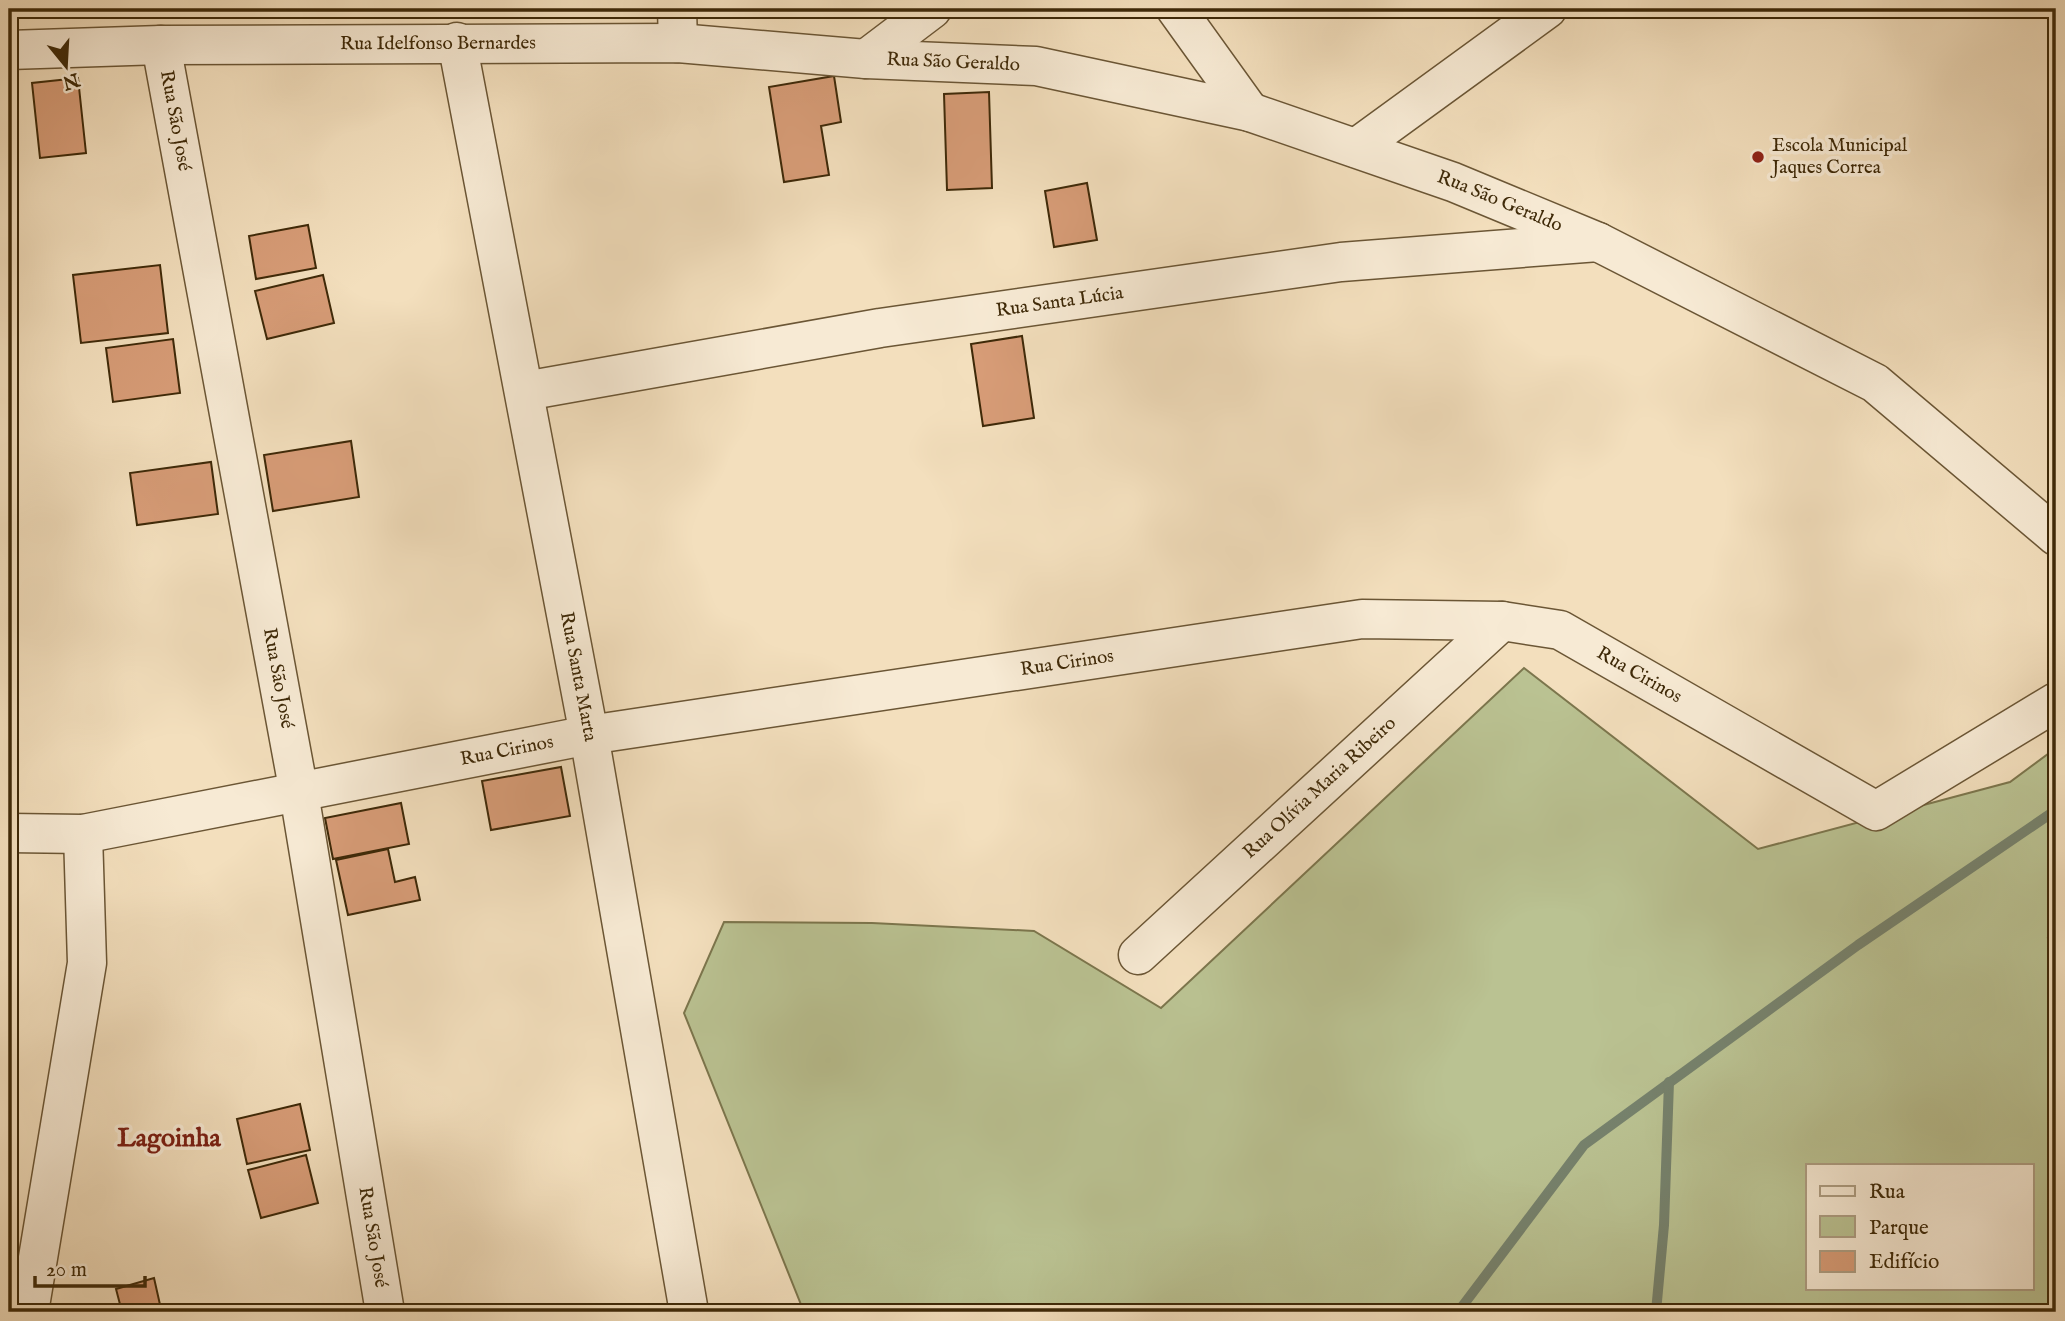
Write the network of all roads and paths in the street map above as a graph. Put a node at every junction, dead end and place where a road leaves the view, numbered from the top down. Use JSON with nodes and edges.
{"nodes":[{"id":1,"x":932,"y":9,"type":"edge"},
{"id":2,"x":1176,"y":9,"type":"edge"},
{"id":3,"x":1547,"y":9,"type":"edge"},
{"id":4,"x":677,"y":26,"type":"edge"},
{"id":5,"x":457,"y":42,"type":"junction"},
{"id":6,"x":161,"y":45,"type":"junction"},
{"id":7,"x":9,"y":50,"type":"edge"},
{"id":8,"x":866,"y":59,"type":"junction"},
{"id":9,"x":1251,"y":113,"type":"junction"},
{"id":10,"x":1356,"y":149,"type":"junction"},
{"id":11,"x":1598,"y":242,"type":"junction"},
{"id":12,"x":525,"y":391,"type":"junction"},
{"id":13,"x":2056,"y":536,"type":"edge"},
{"id":14,"x":1502,"y":621,"type":"junction"},
{"id":15,"x":2056,"y":702,"type":"edge"},
{"id":16,"x":589,"y":735,"type":"junction"},
{"id":17,"x":299,"y":793,"type":"junction"},
{"id":18,"x":9,"y":834,"type":"edge"},
{"id":19,"x":83,"y":834,"type":"junction"},
{"id":20,"x":1138,"y":955,"type":"dead end"},
{"id":21,"x":29,"y":1312,"type":"edge"},
{"id":22,"x":385,"y":1312,"type":"edge"},
{"id":23,"x":690,"y":1312,"type":"edge"}],
"edges":[{"from":1,"to":8,"type":"street"},
{"from":2,"to":9,"type":"street"},
{"from":3,"to":10,"type":"street"},
{"from":4,"to":5,"type":"street","name":"Rua Idelfonso Bernardes"},
{"from":4,"to":8,"type":"street","name":"Rua Idelfonso Bernardes"},
{"from":5,"to":6,"type":"street","name":"Rua Idelfonso Bernardes"},
{"from":5,"to":12,"type":"street","name":"Rua Santa Marta"},
{"from":6,"to":7,"type":"street","name":"Rua Idelfonso Bernardes"},
{"from":6,"to":17,"type":"street","name":"Rua São José"},
{"from":8,"to":9,"type":"street","name":"Rua São Geraldo"},
{"from":9,"to":10,"type":"street","name":"Rua São Geraldo"},
{"from":10,"to":11,"type":"street","name":"Rua São Geraldo"},
{"from":11,"to":12,"type":"street","name":"Rua Santa Lúcia"},
{"from":11,"to":13,"type":"street","name":"Rua São Geraldo"},
{"from":12,"to":16,"type":"street","name":"Rua Santa Marta"},
{"from":14,"to":15,"type":"street","name":"Rua Cirinos"},
{"from":14,"to":16,"type":"street","name":"Rua Cirinos"},
{"from":14,"to":20,"type":"street","name":"Rua Olívia Maria Ribeiro"},
{"from":16,"to":17,"type":"street","name":"Rua Cirinos"},
{"from":16,"to":23,"type":"street","name":"Rua Santa Marta"},
{"from":17,"to":19,"type":"street","name":"Rua Cirinos"},
{"from":17,"to":22,"type":"street","name":"Rua São José"},
{"from":18,"to":19,"type":"street","name":"Rua Cirinos"},
{"from":19,"to":21,"type":"street"}]}
